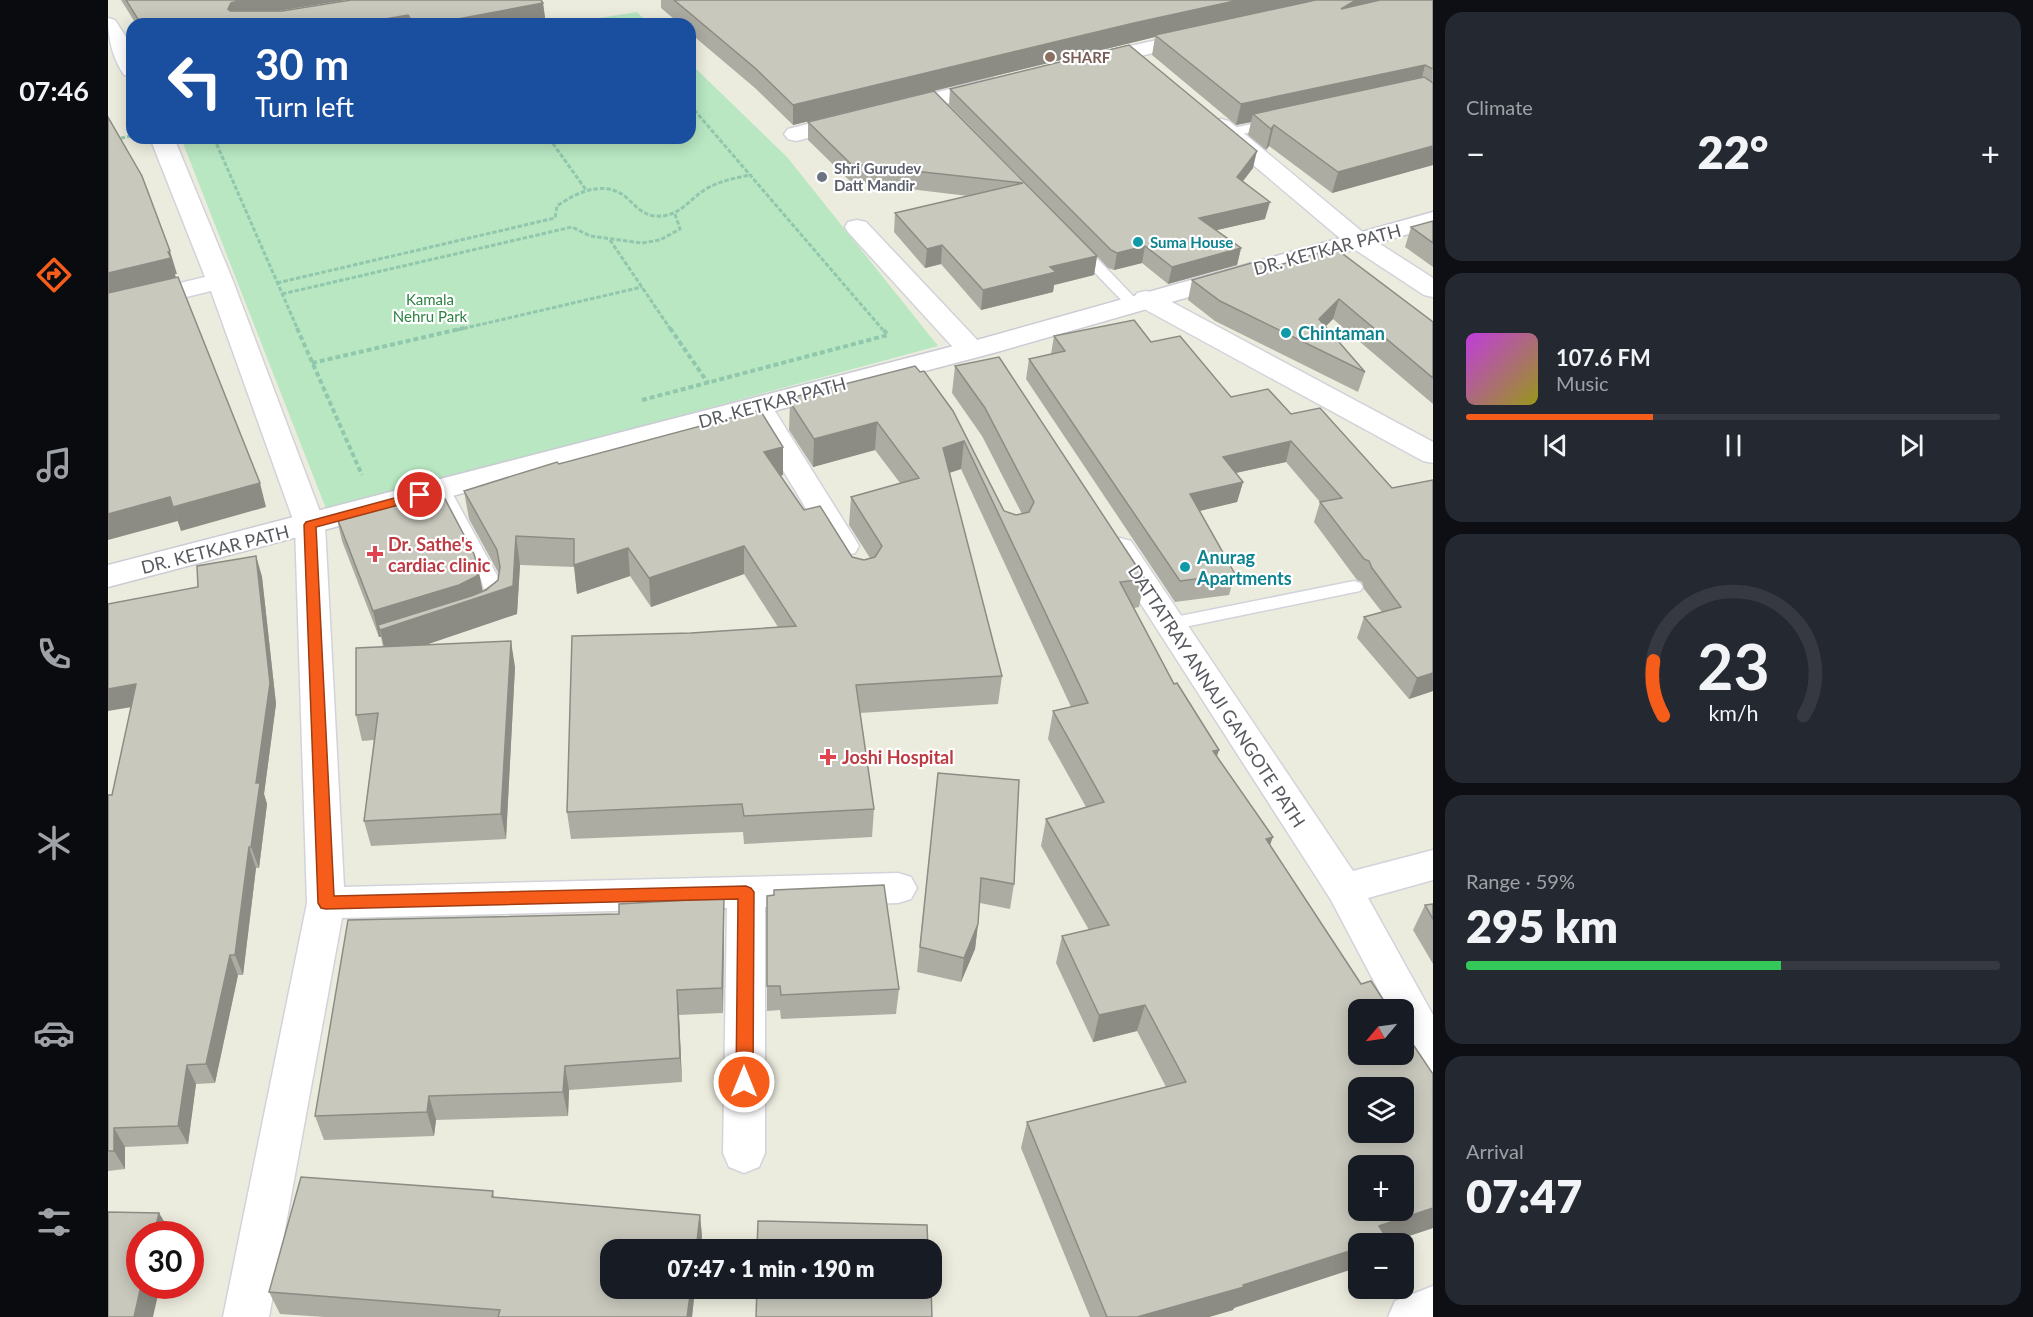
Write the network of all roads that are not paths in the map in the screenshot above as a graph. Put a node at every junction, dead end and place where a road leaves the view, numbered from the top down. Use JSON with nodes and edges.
{"nodes":[{"id":1,"x":108,"y":24,"type":"edge"},
{"id":2,"x":1213,"y":33,"type":"edge"},
{"id":3,"x":126,"y":42,"type":"edge"},
{"id":4,"x":1131,"y":51,"type":"junction"},
{"id":5,"x":1073,"y":66,"type":"edge"},
{"id":6,"x":1149,"y":66,"type":"edge"},
{"id":7,"x":1016,"y":80,"type":"edge"},
{"id":8,"x":1203,"y":111,"type":"edge"},
{"id":9,"x":1284,"y":121,"type":"edge"},
{"id":10,"x":1229,"y":133,"type":"junction"},
{"id":11,"x":796,"y":134,"type":"dead end"},
{"id":12,"x":164,"y":144,"type":"edge"},
{"id":13,"x":1433,"y":219,"type":"edge"},
{"id":14,"x":857,"y":227,"type":"dead end"},
{"id":15,"x":1066,"y":235,"type":"edge"},
{"id":16,"x":1356,"y":240,"type":"junction"},
{"id":17,"x":220,"y":281,"type":"junction"},
{"id":18,"x":1433,"y":289,"type":"edge"},
{"id":19,"x":1139,"y":301,"type":"junction"},
{"id":20,"x":108,"y":308,"type":"edge"},
{"id":21,"x":979,"y":348,"type":"junction"},
{"id":22,"x":915,"y":365,"type":"junction"},
{"id":23,"x":1006,"y":376,"type":"edge"},
{"id":24,"x":934,"y":392,"type":"edge"},
{"id":25,"x":758,"y":406,"type":"junction"},
{"id":26,"x":1433,"y":454,"type":"edge"},
{"id":27,"x":442,"y":489,"type":"junction"},
{"id":28,"x":310,"y":525,"type":"junction"},
{"id":29,"x":1105,"y":525,"type":"edge"},
{"id":30,"x":856,"y":565,"type":"edge"},
{"id":31,"x":108,"y":576,"type":"edge"},
{"id":32,"x":1354,"y":587,"type":"dead end"},
{"id":33,"x":478,"y":613,"type":"edge"},
{"id":34,"x":1170,"y":624,"type":"junction"},
{"id":35,"x":1433,"y":865,"type":"edge"},
{"id":36,"x":898,"y":888,"type":"dead end"},
{"id":37,"x":1344,"y":889,"type":"junction"},
{"id":38,"x":746,"y":892,"type":"junction"},
{"id":39,"x":326,"y":903,"type":"junction"},
{"id":40,"x":1433,"y":1054,"type":"edge"},
{"id":41,"x":744,"y":1153,"type":"dead end"},
{"id":42,"x":1433,"y":1308,"type":"edge"},
{"id":43,"x":246,"y":1317,"type":"edge"},
{"id":44,"x":1411,"y":1317,"type":"edge"}],
"edges":[{"from":1,"to":3,"type":"street"},
{"from":2,"to":4,"type":"street"},
{"from":4,"to":5,"type":"street"},
{"from":4,"to":6,"type":"street"},
{"from":7,"to":11,"type":"street"},
{"from":8,"to":10,"type":"street"},
{"from":9,"to":10,"type":"lane"},
{"from":10,"to":16,"type":"street"},
{"from":12,"to":17,"type":"street"},
{"from":13,"to":16,"type":"street","name":"DR. KETKAR PATH"},
{"from":14,"to":21,"type":"street"},
{"from":15,"to":19,"type":"lane"},
{"from":16,"to":18,"type":"street"},
{"from":16,"to":19,"type":"street","name":"DR. KETKAR PATH"},
{"from":17,"to":20,"type":"street"},
{"from":17,"to":28,"type":"street"},
{"from":19,"to":21,"type":"street","name":"DR. KETKAR PATH"},
{"from":19,"to":26,"type":"street"},
{"from":21,"to":22,"type":"street","name":"DR. KETKAR PATH"},
{"from":21,"to":23,"type":"street"},
{"from":22,"to":24,"type":"street"},
{"from":22,"to":25,"type":"street","name":"DR. KETKAR PATH"},
{"from":25,"to":27,"type":"street","name":"DR. KETKAR PATH"},
{"from":25,"to":30,"type":"street"},
{"from":27,"to":28,"type":"street","name":"DR. KETKAR PATH"},
{"from":27,"to":33,"type":"lane"},
{"from":28,"to":31,"type":"street","name":"DR. KETKAR PATH"},
{"from":28,"to":39,"type":"street"},
{"from":29,"to":34,"type":"street","name":"DATTATRAY ANNAJI GANGOTE PATH"},
{"from":32,"to":34,"type":"lane"},
{"from":34,"to":37,"type":"street","name":"DATTATRAY ANNAJI GANGOTE PATH"},
{"from":35,"to":37,"type":"street"},
{"from":36,"to":38,"type":"street"},
{"from":37,"to":40,"type":"street","name":"DATTATRAY ANNAJI GANGOTE PATH"},
{"from":38,"to":39,"type":"street"},
{"from":38,"to":41,"type":"street"},
{"from":39,"to":43,"type":"street"},
{"from":42,"to":44,"type":"street"}]}
